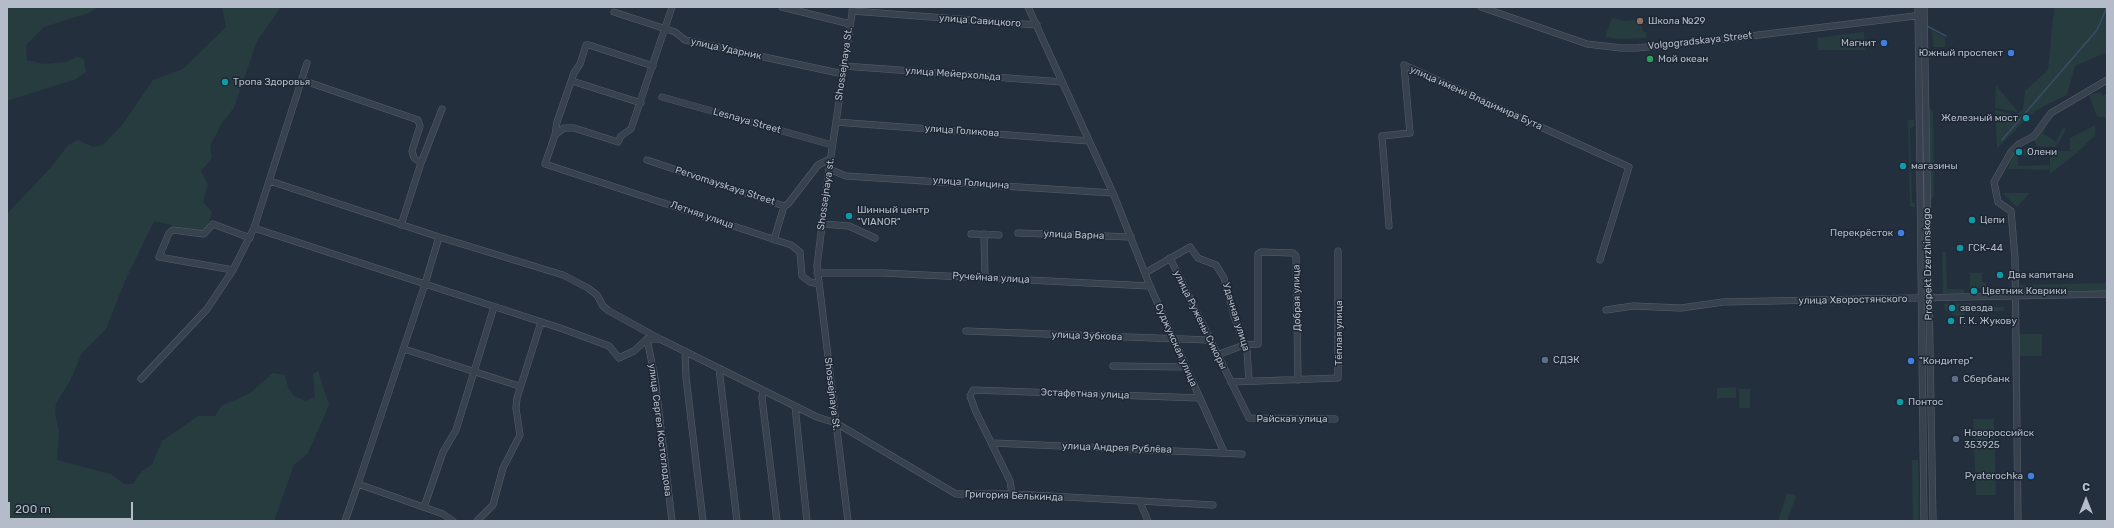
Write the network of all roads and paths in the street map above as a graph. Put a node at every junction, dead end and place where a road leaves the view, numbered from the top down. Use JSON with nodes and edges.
{"nodes":[{"id":1,"x":672,"y":7,"type":"edge"},
{"id":2,"x":782,"y":7,"type":"edge"},
{"id":3,"x":1028,"y":7,"type":"edge"},
{"id":4,"x":1481,"y":7,"type":"edge"},
{"id":5,"x":1918,"y":7,"type":"edge"},
{"id":6,"x":1924,"y":7,"type":"edge"},
{"id":7,"x":853,"y":9,"type":"edge"},
{"id":8,"x":614,"y":12,"type":"dead end"},
{"id":9,"x":1921,"y":15,"type":"junction"},
{"id":10,"x":850,"y":24,"type":"junction"},
{"id":11,"x":1036,"y":25,"type":"junction"},
{"id":12,"x":665,"y":30,"type":"junction"},
{"id":13,"x":307,"y":63,"type":"dead end"},
{"id":14,"x":653,"y":66,"type":"junction"},
{"id":15,"x":844,"y":66,"type":"junction"},
{"id":16,"x":843,"y":74,"type":"junction"},
{"id":17,"x":302,"y":80,"type":"junction"},
{"id":18,"x":2107,"y":80,"type":"edge"},
{"id":19,"x":572,"y":81,"type":"junction"},
{"id":20,"x":1062,"y":82,"type":"junction"},
{"id":21,"x":662,"y":97,"type":"dead end"},
{"id":22,"x":641,"y":103,"type":"junction"},
{"id":23,"x":442,"y":109,"type":"dead end"},
{"id":24,"x":836,"y":122,"type":"junction"},
{"id":25,"x":555,"y":135,"type":"junction"},
{"id":26,"x":1089,"y":141,"type":"junction"},
{"id":27,"x":832,"y":145,"type":"junction"},
{"id":28,"x":830,"y":159,"type":"junction"},
{"id":29,"x":647,"y":160,"type":"dead end"},
{"id":30,"x":421,"y":163,"type":"junction"},
{"id":31,"x":829,"y":170,"type":"junction"},
{"id":32,"x":270,"y":181,"type":"junction"},
{"id":33,"x":1113,"y":192,"type":"junction"},
{"id":34,"x":784,"y":206,"type":"junction"},
{"id":35,"x":822,"y":224,"type":"junction"},
{"id":36,"x":401,"y":225,"type":"junction"},
{"id":37,"x":1390,"y":226,"type":"dead end"},
{"id":38,"x":254,"y":228,"type":"junction"},
{"id":39,"x":1018,"y":233,"type":"dead end"},
{"id":40,"x":971,"y":234,"type":"dead end"},
{"id":41,"x":984,"y":234,"type":"junction"},
{"id":42,"x":999,"y":235,"type":"dead end"},
{"id":43,"x":439,"y":237,"type":"junction"},
{"id":44,"x":250,"y":238,"type":"junction"},
{"id":45,"x":875,"y":238,"type":"dead end"},
{"id":46,"x":1131,"y":238,"type":"junction"},
{"id":47,"x":774,"y":240,"type":"junction"},
{"id":48,"x":1338,"y":252,"type":"dead end"},
{"id":49,"x":1170,"y":258,"type":"junction"},
{"id":50,"x":1600,"y":260,"type":"dead end"},
{"id":51,"x":233,"y":270,"type":"junction"},
{"id":52,"x":817,"y":272,"type":"junction"},
{"id":53,"x":1145,"y":273,"type":"junction"},
{"id":54,"x":984,"y":278,"type":"junction"},
{"id":55,"x":425,"y":284,"type":"junction"},
{"id":56,"x":819,"y":284,"type":"junction"},
{"id":57,"x":1150,"y":286,"type":"junction"},
{"id":58,"x":2107,"y":294,"type":"edge"},
{"id":59,"x":2016,"y":296,"type":"junction"},
{"id":60,"x":1922,"y":299,"type":"junction"},
{"id":61,"x":1929,"y":299,"type":"junction"},
{"id":62,"x":494,"y":307,"type":"junction"},
{"id":63,"x":1606,"y":310,"type":"dead end"},
{"id":64,"x":540,"y":322,"type":"junction"},
{"id":65,"x":966,"y":331,"type":"dead end"},
{"id":66,"x":647,"y":339,"type":"junction"},
{"id":67,"x":660,"y":339,"type":"junction"},
{"id":68,"x":1173,"y":340,"type":"junction"},
{"id":69,"x":1209,"y":340,"type":"junction"},
{"id":70,"x":1244,"y":345,"type":"junction"},
{"id":71,"x":404,"y":349,"type":"junction"},
{"id":72,"x":685,"y":351,"type":"junction"},
{"id":73,"x":1217,"y":355,"type":"junction"},
{"id":74,"x":1922,"y":356,"type":"junction"},
{"id":75,"x":1930,"y":356,"type":"junction"},
{"id":76,"x":1112,"y":366,"type":"dead end"},
{"id":77,"x":1186,"y":367,"type":"junction"},
{"id":78,"x":719,"y":368,"type":"junction"},
{"id":79,"x":474,"y":372,"type":"junction"},
{"id":80,"x":141,"y":379,"type":"dead end"},
{"id":81,"x":1249,"y":380,"type":"junction"},
{"id":82,"x":1298,"y":380,"type":"junction"},
{"id":83,"x":1231,"y":382,"type":"junction"},
{"id":84,"x":519,"y":386,"type":"junction"},
{"id":85,"x":763,"y":390,"type":"junction"},
{"id":86,"x":1200,"y":398,"type":"junction"},
{"id":87,"x":795,"y":406,"type":"junction"},
{"id":88,"x":1249,"y":418,"type":"joint"},
{"id":89,"x":1335,"y":419,"type":"dead end"},
{"id":90,"x":836,"y":424,"type":"junction"},
{"id":91,"x":993,"y":444,"type":"junction"},
{"id":92,"x":1224,"y":452,"type":"junction"},
{"id":93,"x":1242,"y":454,"type":"dead end"},
{"id":94,"x":358,"y":484,"type":"junction"},
{"id":95,"x":1012,"y":494,"type":"junction"},
{"id":96,"x":1140,"y":502,"type":"junction"},
{"id":97,"x":1213,"y":506,"type":"dead end"},
{"id":98,"x":424,"y":507,"type":"junction"},
{"id":99,"x":345,"y":521,"type":"edge"},
{"id":100,"x":452,"y":521,"type":"edge"},
{"id":101,"x":477,"y":521,"type":"edge"},
{"id":102,"x":672,"y":521,"type":"edge"},
{"id":103,"x":703,"y":521,"type":"edge"},
{"id":104,"x":737,"y":521,"type":"edge"},
{"id":105,"x":777,"y":521,"type":"edge"},
{"id":106,"x":807,"y":521,"type":"edge"},
{"id":107,"x":848,"y":521,"type":"edge"},
{"id":108,"x":1148,"y":521,"type":"edge"},
{"id":109,"x":1924,"y":521,"type":"edge"},
{"id":110,"x":1933,"y":521,"type":"edge"},
{"id":111,"x":2018,"y":521,"type":"edge"}],
"edges":[{"from":1,"to":12,"type":"street"},
{"from":2,"to":10,"type":"street"},
{"from":3,"to":11,"type":"street"},
{"from":4,"to":9,"type":"street","name":"Volgogradskaya Street"},
{"from":5,"to":9,"type":"street","name":"Prospekt Dzerzhinskogo"},
{"from":6,"to":9,"type":"street","name":"Prospekt Dzerzhinskogo"},
{"from":7,"to":10,"type":"street","name":"Shossejnaya St."},
{"from":7,"to":11,"type":"street","name":"улица Савицкого"},
{"from":8,"to":12,"type":"street","name":"улица Ударник"},
{"from":9,"to":60,"type":"street","name":"Prospekt Dzerzhinskogo"},
{"from":9,"to":61,"type":"street","name":"Prospekt Dzerzhinskogo"},
{"from":10,"to":15,"type":"street","name":"Shossejnaya St."},
{"from":11,"to":20,"type":"street"},
{"from":12,"to":14,"type":"street"},
{"from":12,"to":16,"type":"street","name":"улица Ударник"},
{"from":13,"to":17,"type":"street"},
{"from":14,"to":19,"type":"street"},
{"from":14,"to":22,"type":"street"},
{"from":15,"to":16,"type":"street","name":"Shossejnaya St."},
{"from":15,"to":20,"type":"street","name":"улица Мейерхольда"},
{"from":16,"to":24,"type":"street","name":"Shossejnaya St."},
{"from":17,"to":30,"type":"street"},
{"from":17,"to":32,"type":"street"},
{"from":18,"to":59,"type":"street"},
{"from":19,"to":22,"type":"street"},
{"from":19,"to":25,"type":"street"},
{"from":20,"to":26,"type":"street"},
{"from":21,"to":27,"type":"street","name":"Lesnaya Street"},
{"from":22,"to":25,"type":"street"},
{"from":23,"to":30,"type":"street"},
{"from":24,"to":26,"type":"street","name":"улица Голикова"},
{"from":24,"to":27,"type":"street","name":"Shossejnaya st."},
{"from":25,"to":47,"type":"street","name":"Летняя улица"},
{"from":26,"to":33,"type":"street"},
{"from":27,"to":28,"type":"street","name":"Shossejnaya st."},
{"from":28,"to":31,"type":"street","name":"Shossejnaya st."},
{"from":28,"to":34,"type":"street","name":"Pervomayskaya Street"},
{"from":29,"to":34,"type":"street","name":"Pervomayskaya Street"},
{"from":30,"to":36,"type":"street"},
{"from":31,"to":33,"type":"street","name":"улица Голицина"},
{"from":31,"to":35,"type":"street","name":"Shossejnaya st."},
{"from":32,"to":36,"type":"street","name":"Григория Белькинда"},
{"from":32,"to":38,"type":"street"},
{"from":33,"to":46,"type":"street","name":"Суджукская улица"},
{"from":34,"to":47,"type":"street"},
{"from":35,"to":45,"type":"street"},
{"from":35,"to":52,"type":"street","name":"Shossejnaya st."},
{"from":36,"to":43,"type":"street","name":"Григория Белькинда"},
{"from":37,"to":50,"type":"street","name":"улица имени Владимира Бута"},
{"from":38,"to":44,"type":"street"},
{"from":38,"to":55,"type":"street"},
{"from":39,"to":46,"type":"street","name":"улица Варна"},
{"from":40,"to":41,"type":"street"},
{"from":41,"to":42,"type":"street"},
{"from":41,"to":54,"type":"street"},
{"from":43,"to":55,"type":"street"},
{"from":43,"to":67,"type":"street","name":"Григория Белькинда"},
{"from":44,"to":51,"type":"street"},
{"from":44,"to":51,"type":"street"},
{"from":46,"to":53,"type":"street","name":"Суджукская улица"},
{"from":47,"to":56,"type":"street","name":"Летняя улица"},
{"from":48,"to":82,"type":"street","name":"Тёплая улица"},
{"from":49,"to":53,"type":"street"},
{"from":49,"to":69,"type":"street","name":"улица Ружены Сикоры"},
{"from":49,"to":70,"type":"street","name":"Удачная улица"},
{"from":51,"to":80,"type":"street"},
{"from":52,"to":54,"type":"street","name":"Ручейная улица"},
{"from":52,"to":56,"type":"street","name":"Shossejnaya St."},
{"from":53,"to":57,"type":"street","name":"Суджукская улица"},
{"from":54,"to":57,"type":"street","name":"Ручейная улица"},
{"from":55,"to":62,"type":"street"},
{"from":55,"to":71,"type":"street"},
{"from":56,"to":90,"type":"street","name":"Shossejnaya St."},
{"from":57,"to":68,"type":"street","name":"Суджукская улица"},
{"from":58,"to":59,"type":"street","name":"улица Хворостянского"},
{"from":59,"to":61,"type":"street","name":"улица Хворостянского"},
{"from":59,"to":111,"type":"street"},
{"from":60,"to":61,"type":"street","name":"улица Хворостянского"},
{"from":60,"to":63,"type":"street","name":"улица Хворостянского"},
{"from":60,"to":74,"type":"street","name":"Prospekt Dzerzhinskogo"},
{"from":61,"to":75,"type":"street","name":"Prospekt Dzerzhinskogo"},
{"from":62,"to":64,"type":"street"},
{"from":62,"to":79,"type":"street"},
{"from":64,"to":66,"type":"street"},
{"from":64,"to":84,"type":"street"},
{"from":65,"to":68,"type":"street","name":"улица Зубкова"},
{"from":66,"to":67,"type":"street"},
{"from":66,"to":102,"type":"street","name":"улица Сергея Костоглодова"},
{"from":67,"to":72,"type":"street","name":"Григория Белькинда"},
{"from":68,"to":69,"type":"street","name":"улица Зубкова"},
{"from":68,"to":77,"type":"street","name":"Суджукская улица"},
{"from":69,"to":73,"type":"street","name":"улица Ружены Сикоры"},
{"from":70,"to":73,"type":"street"},
{"from":70,"to":81,"type":"street","name":"Удачная улица"},
{"from":70,"to":82,"type":"street","name":"Добрая улица"},
{"from":71,"to":79,"type":"street"},
{"from":71,"to":94,"type":"street"},
{"from":72,"to":78,"type":"street","name":"Григория Белькинда"},
{"from":72,"to":103,"type":"street"},
{"from":73,"to":83,"type":"street","name":"улица Ружены Сикоры"},
{"from":74,"to":75,"type":"street"},
{"from":74,"to":109,"type":"street","name":"Prospekt Dzerzhinskogo"},
{"from":75,"to":110,"type":"street","name":"Prospekt Dzerzhinskogo"},
{"from":76,"to":77,"type":"street"},
{"from":77,"to":86,"type":"street","name":"Суджукская улица"},
{"from":78,"to":85,"type":"street","name":"Григория Белькинда"},
{"from":78,"to":104,"type":"street"},
{"from":79,"to":84,"type":"street"},
{"from":79,"to":98,"type":"street"},
{"from":81,"to":82,"type":"street","name":"Тёплая улица"},
{"from":81,"to":83,"type":"street","name":"Тёплая улица"},
{"from":83,"to":88,"type":"street","name":"улица Ружены Сикоры"},
{"from":84,"to":101,"type":"street"},
{"from":85,"to":87,"type":"street","name":"Григория Белькинда"},
{"from":85,"to":105,"type":"street"},
{"from":86,"to":91,"type":"street","name":"Эстафетная улица"},
{"from":86,"to":92,"type":"street","name":"Суджукская улица"},
{"from":87,"to":90,"type":"street","name":"Григория Белькинда"},
{"from":87,"to":106,"type":"street"},
{"from":88,"to":89,"type":"street","name":"Райская улица"},
{"from":90,"to":95,"type":"street","name":"Григория Белькинда"},
{"from":90,"to":107,"type":"street","name":"Shossejnaya St."},
{"from":91,"to":92,"type":"street","name":"улица Андрея Рублёва"},
{"from":91,"to":95,"type":"street"},
{"from":92,"to":93,"type":"street","name":"улица Андрея Рублёва"},
{"from":94,"to":98,"type":"street"},
{"from":94,"to":99,"type":"street"},
{"from":95,"to":96,"type":"street","name":"Григория Белькинда"},
{"from":96,"to":97,"type":"street","name":"Григория Белькинда"},
{"from":96,"to":108,"type":"street"},
{"from":98,"to":100,"type":"street"}]}
